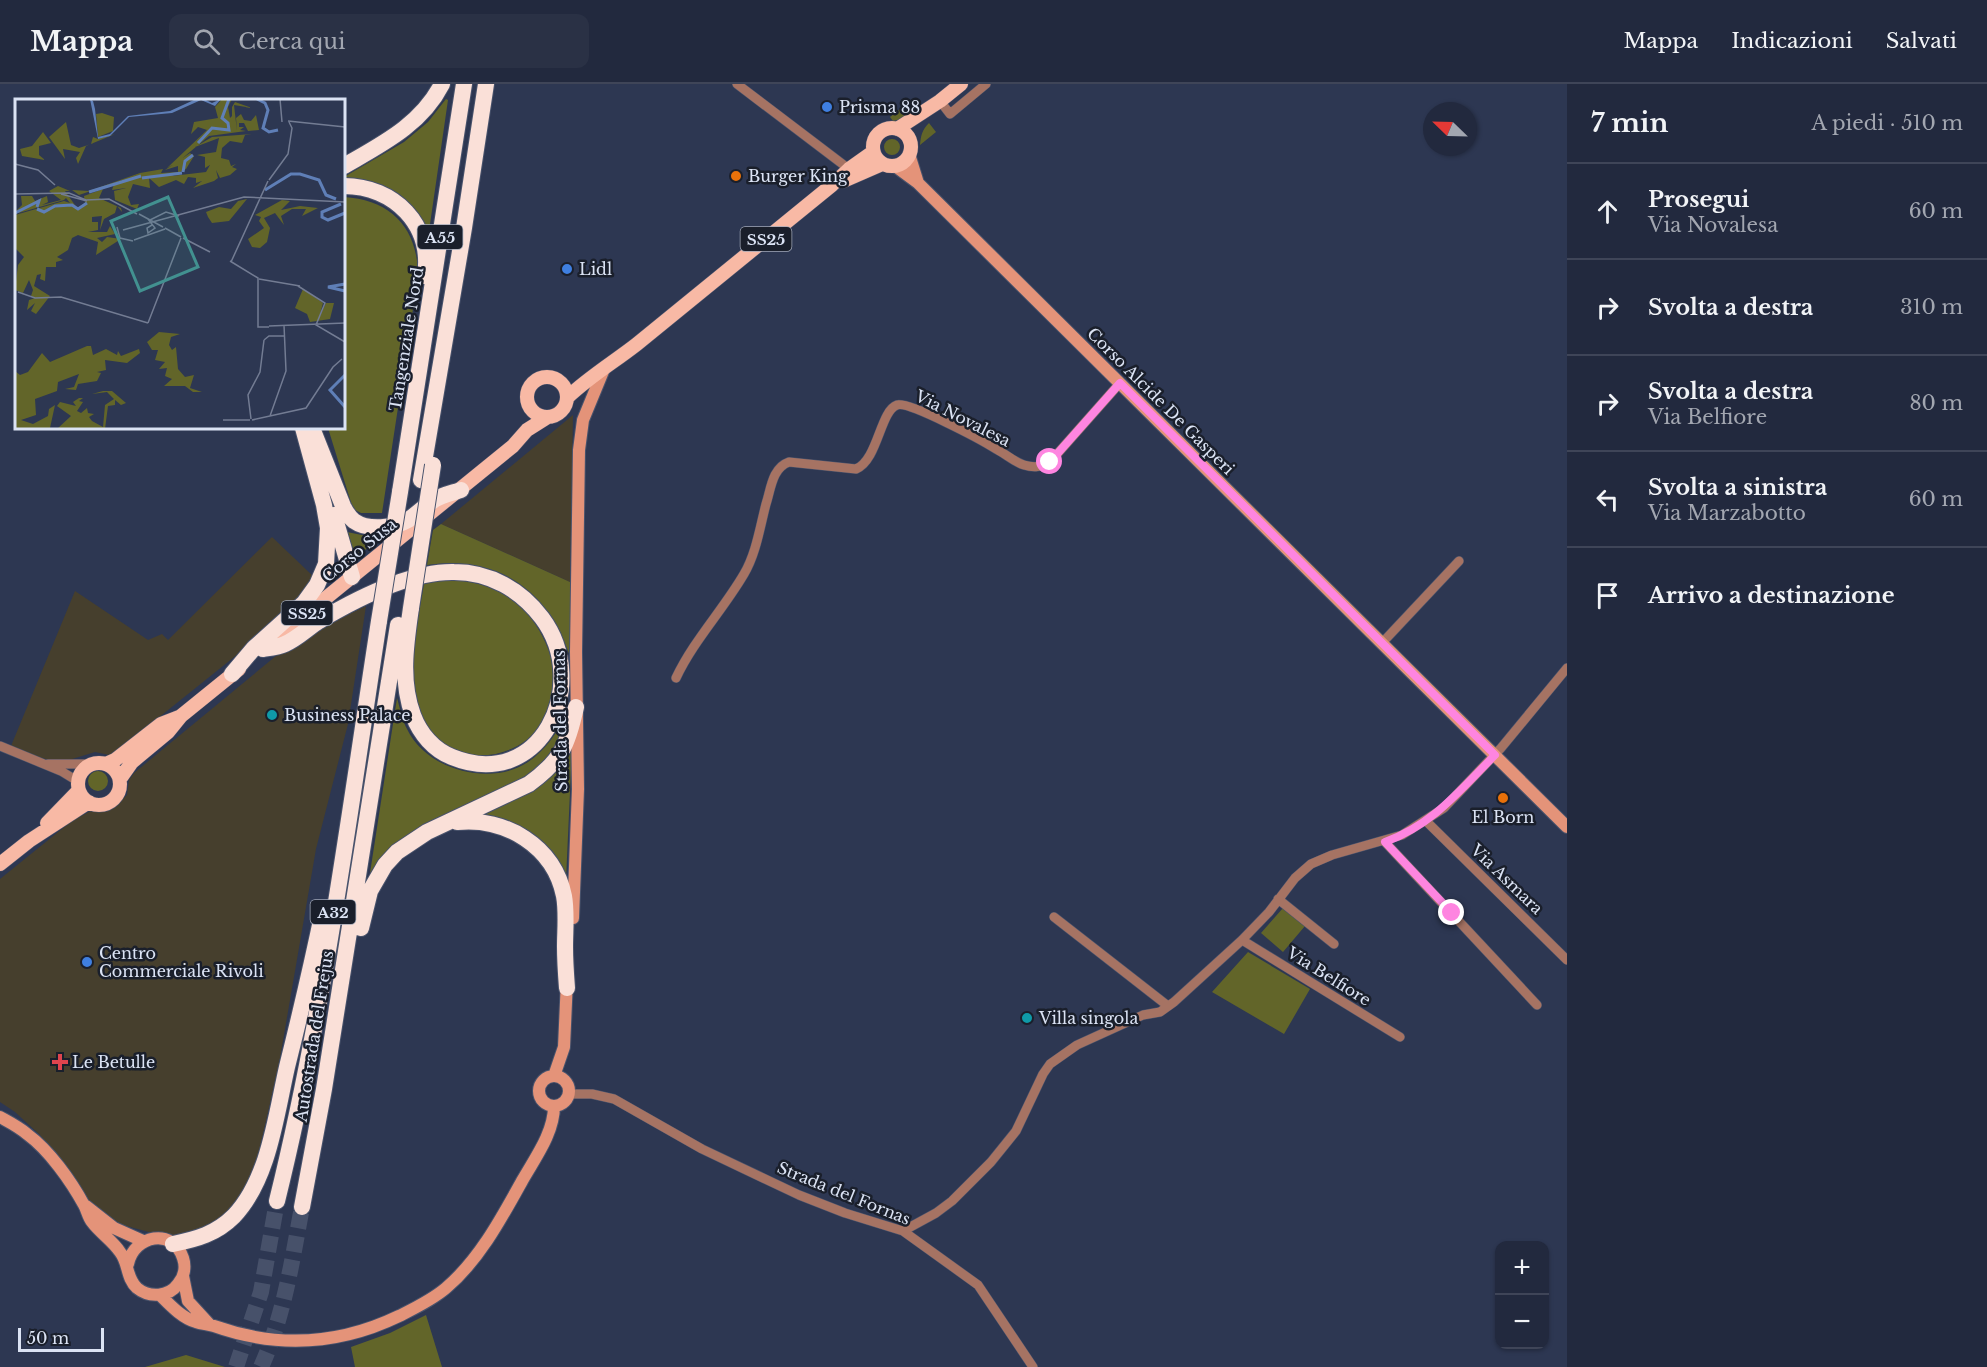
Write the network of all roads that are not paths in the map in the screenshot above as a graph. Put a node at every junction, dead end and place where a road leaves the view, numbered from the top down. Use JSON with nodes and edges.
{"nodes":[{"id":1,"x":442,"y":84,"type":"edge"},
{"id":2,"x":464,"y":84,"type":"edge"},
{"id":3,"x":486,"y":84,"type":"edge"},
{"id":4,"x":497,"y":84,"type":"edge"},
{"id":5,"x":737,"y":84,"type":"edge"},
{"id":6,"x":961,"y":84,"type":"edge"},
{"id":7,"x":986,"y":84,"type":"edge"},
{"id":8,"x":940,"y":101,"type":"junction"},
{"id":9,"x":897,"y":129,"type":"junction"},
{"id":10,"x":909,"y":140,"type":"junction"},
{"id":11,"x":873,"y":152,"type":"junction"},
{"id":12,"x":909,"y":154,"type":"junction"},
{"id":13,"x":345,"y":165,"type":"edge"},
{"id":14,"x":889,"y":165,"type":"junction"},
{"id":15,"x":849,"y":169,"type":"junction"},
{"id":16,"x":918,"y":183,"type":"junction"},
{"id":17,"x":832,"y":185,"type":"junction"},
{"id":18,"x":345,"y":186,"type":"edge"},
{"id":19,"x":464,"y":228,"type":"junction"},
{"id":20,"x":604,"y":369,"type":"junction"},
{"id":21,"x":586,"y":380,"type":"junction"},
{"id":22,"x":560,"y":381,"type":"junction"},
{"id":23,"x":1120,"y":383,"type":"junction"},
{"id":24,"x":416,"y":390,"type":"junction"},
{"id":25,"x":568,"y":397,"type":"junction"},
{"id":26,"x":530,"y":408,"type":"junction"},
{"id":27,"x":432,"y":416,"type":"junction"},
{"id":28,"x":546,"y":418,"type":"junction"},
{"id":29,"x":527,"y":430,"type":"junction"},
{"id":30,"x":310,"y":431,"type":"edge"},
{"id":31,"x":421,"y":480,"type":"joint"},
{"id":32,"x":460,"y":490,"type":"junction"},
{"id":33,"x":400,"y":492,"type":"joint"},
{"id":34,"x":1459,"y":561,"type":"dead end"},
{"id":35,"x":352,"y":577,"type":"junction"},
{"id":36,"x":405,"y":610,"type":"junction"},
{"id":37,"x":1382,"y":642,"type":"junction"},
{"id":38,"x":263,"y":649,"type":"junction"},
{"id":39,"x":1567,"y":668,"type":"edge"},
{"id":40,"x":232,"y":674,"type":"junction"},
{"id":41,"x":676,"y":678,"type":"dead end"},
{"id":42,"x":576,"y":706,"type":"junction"},
{"id":43,"x":181,"y":716,"type":"junction"},
{"id":44,"x":0,"y":746,"type":"edge"},
{"id":45,"x":1495,"y":755,"type":"junction"},
{"id":46,"x":45,"y":764,"type":"junction"},
{"id":47,"x":100,"y":764,"type":"junction"},
{"id":48,"x":120,"y":778,"type":"junction"},
{"id":49,"x":79,"y":786,"type":"junction"},
{"id":50,"x":89,"y":802,"type":"junction"},
{"id":51,"x":1426,"y":821,"type":"junction"},
{"id":52,"x":447,"y":823,"type":"junction"},
{"id":53,"x":1567,"y":827,"type":"edge"},
{"id":54,"x":29,"y":841,"type":"junction"},
{"id":55,"x":1385,"y":842,"type":"junction"},
{"id":56,"x":342,"y":857,"type":"junction"},
{"id":57,"x":0,"y":864,"type":"edge"},
{"id":58,"x":1278,"y":899,"type":"junction"},
{"id":59,"x":1054,"y":917,"type":"dead end"},
{"id":60,"x":1242,"y":940,"type":"junction"},
{"id":61,"x":1334,"y":944,"type":"dead end"},
{"id":62,"x":1567,"y":960,"type":"edge"},
{"id":63,"x":567,"y":988,"type":"junction"},
{"id":64,"x":1537,"y":1005,"type":"dead end"},
{"id":65,"x":1168,"y":1006,"type":"junction"},
{"id":66,"x":1400,"y":1037,"type":"dead end"},
{"id":67,"x":554,"y":1076,"type":"junction"},
{"id":68,"x":324,"y":1089,"type":"junction"},
{"id":69,"x":569,"y":1094,"type":"junction"},
{"id":70,"x":554,"y":1106,"type":"junction"},
{"id":71,"x":0,"y":1117,"type":"edge"},
{"id":72,"x":277,"y":1201,"type":"tunnel mouth"},
{"id":73,"x":85,"y":1206,"type":"junction"},
{"id":74,"x":302,"y":1207,"type":"tunnel mouth"},
{"id":75,"x":903,"y":1231,"type":"junction"},
{"id":76,"x":143,"y":1241,"type":"junction"},
{"id":77,"x":173,"y":1244,"type":"junction"},
{"id":78,"x":128,"y":1264,"type":"junction"},
{"id":79,"x":183,"y":1275,"type":"junction"},
{"id":80,"x":160,"y":1295,"type":"junction"},
{"id":81,"x":210,"y":1325,"type":"junction"},
{"id":82,"x":1033,"y":1367,"type":"edge"}],
"edges":[{"from":1,"to":13,"type":"highway"},
{"from":2,"to":24,"type":"highway","name":"Tangenziale Nord","number":"A55"},
{"from":3,"to":19,"type":"highway","number":"A55"},
{"from":4,"to":19,"type":"highway"},
{"from":5,"to":15,"type":"street"},
{"from":6,"to":8,"type":"main road"},
{"from":7,"to":8,"type":"street"},
{"from":8,"to":9,"type":"main road","number":"SS25"},
{"from":8,"to":10,"type":"main road"},
{"from":9,"to":10,"type":"main road"},
{"from":9,"to":11,"type":"main road","number":"SS25"},
{"from":10,"to":12,"type":"main road"},
{"from":11,"to":14,"type":"main road"},
{"from":11,"to":15,"type":"main road","number":"SS25"},
{"from":12,"to":14,"type":"main road","number":"SS25"},
{"from":12,"to":16,"type":"street","name":"Corso Alcide De Gasperi"},
{"from":14,"to":16,"type":"street","name":"Corso Alcide De Gasperi"},
{"from":14,"to":17,"type":"main road","number":"SS25"},
{"from":15,"to":17,"type":"main road","number":"SS25"},
{"from":16,"to":23,"type":"street","name":"Corso Alcide De Gasperi"},
{"from":17,"to":20,"type":"main road","number":"SS25"},
{"from":18,"to":24,"type":"highway"},
{"from":19,"to":27,"type":"highway","number":"A55"},
{"from":20,"to":21,"type":"main road","number":"SS25"},
{"from":20,"to":42,"type":"street","name":"Strada del Fornas"},
{"from":21,"to":22,"type":"main road","number":"SS25"},
{"from":21,"to":25,"type":"main road","number":"SS25"},
{"from":22,"to":25,"type":"main road"},
{"from":22,"to":26,"type":"main road","number":"SS25"},
{"from":23,"to":37,"type":"street","name":"Corso Alcide De Gasperi"},
{"from":23,"to":41,"type":"street","name":"Via Novalesa"},
{"from":24,"to":33,"type":"highway","name":"Tangenziale Nord","number":"A55"},
{"from":25,"to":28,"type":"main road","number":"SS25"},
{"from":26,"to":28,"type":"main road"},
{"from":26,"to":29,"type":"main road","number":"SS25"},
{"from":27,"to":31,"type":"highway","number":"A55"},
{"from":27,"to":36,"type":"highway","bridge":true},
{"from":28,"to":29,"type":"main road","name":"Corso Susa","number":"SS25"},
{"from":29,"to":32,"type":"main road","name":"Corso Susa","number":"SS25"},
{"from":30,"to":32,"type":"highway"},
{"from":30,"to":35,"type":"highway"},
{"from":30,"to":40,"type":"highway"},
{"from":31,"to":36,"type":"highway","name":"Autostrada del Frejus","number":"A32"},
{"from":32,"to":35,"type":"main road","name":"Corso Susa","number":"SS25"},
{"from":33,"to":56,"type":"highway","name":"Autostrada del Frejus","number":"A32","bridge":true},
{"from":34,"to":37,"type":"street"},
{"from":35,"to":38,"type":"main road","name":"Corso Susa","number":"SS25"},
{"from":36,"to":38,"type":"highway"},
{"from":36,"to":68,"type":"highway","name":"Autostrada del Frejus","number":"A32"},
{"from":37,"to":45,"type":"street","name":"Corso Alcide De Gasperi"},
{"from":38,"to":40,"type":"main road","name":"Corso Susa","number":"SS25"},
{"from":39,"to":45,"type":"street"},
{"from":40,"to":43,"type":"main road","name":"Corso Susa","number":"SS25"},
{"from":42,"to":52,"type":"highway"},
{"from":42,"to":63,"type":"street","name":"Strada del Fornas"},
{"from":43,"to":47,"type":"main road","name":"Corso Susa","number":"SS25"},
{"from":43,"to":48,"type":"main road","name":"Corso Susa","number":"SS25"},
{"from":44,"to":46,"type":"street"},
{"from":45,"to":51,"type":"street"},
{"from":45,"to":53,"type":"street","name":"Corso Alcide De Gasperi"},
{"from":46,"to":47,"type":"street"},
{"from":46,"to":49,"type":"street"},
{"from":47,"to":48,"type":"main road"},
{"from":47,"to":49,"type":"main road","number":"SS25"},
{"from":48,"to":50,"type":"main road","number":"SS25"},
{"from":49,"to":50,"type":"main road"},
{"from":49,"to":54,"type":"main road","number":"SS25"},
{"from":50,"to":54,"type":"main road","number":"SS25"},
{"from":51,"to":55,"type":"street"},
{"from":51,"to":62,"type":"street","name":"Via Asmara"},
{"from":52,"to":63,"type":"highway"},
{"from":52,"to":68,"type":"highway"},
{"from":54,"to":57,"type":"main road","number":"SS25"},
{"from":55,"to":58,"type":"street"},
{"from":55,"to":64,"type":"street"},
{"from":56,"to":72,"type":"highway","name":"Autostrada del Frejus","number":"A32"},
{"from":56,"to":77,"type":"highway"},
{"from":58,"to":60,"type":"street"},
{"from":58,"to":61,"type":"street","name":"Via Belfiore"},
{"from":59,"to":65,"type":"street"},
{"from":60,"to":65,"type":"street"},
{"from":60,"to":66,"type":"street","name":"Via Belfiore"},
{"from":63,"to":67,"type":"street","name":"Strada del Fornas"},
{"from":65,"to":75,"type":"street"},
{"from":67,"to":69,"type":"street"},
{"from":67,"to":70,"type":"street"},
{"from":68,"to":74,"type":"highway","name":"Autostrada del Frejus","number":"A32"},
{"from":69,"to":70,"type":"street"},
{"from":69,"to":75,"type":"street","name":"Strada del Fornas"},
{"from":70,"to":81,"type":"street"},
{"from":71,"to":73,"type":"street"},
{"from":73,"to":76,"type":"street"},
{"from":73,"to":78,"type":"street"},
{"from":75,"to":82,"type":"street","name":"Strada del Fornas"},
{"from":76,"to":77,"type":"street"},
{"from":76,"to":78,"type":"street"},
{"from":77,"to":79,"type":"street"},
{"from":78,"to":80,"type":"street"},
{"from":79,"to":80,"type":"street"},
{"from":79,"to":81,"type":"street"},
{"from":80,"to":81,"type":"street"}]}
